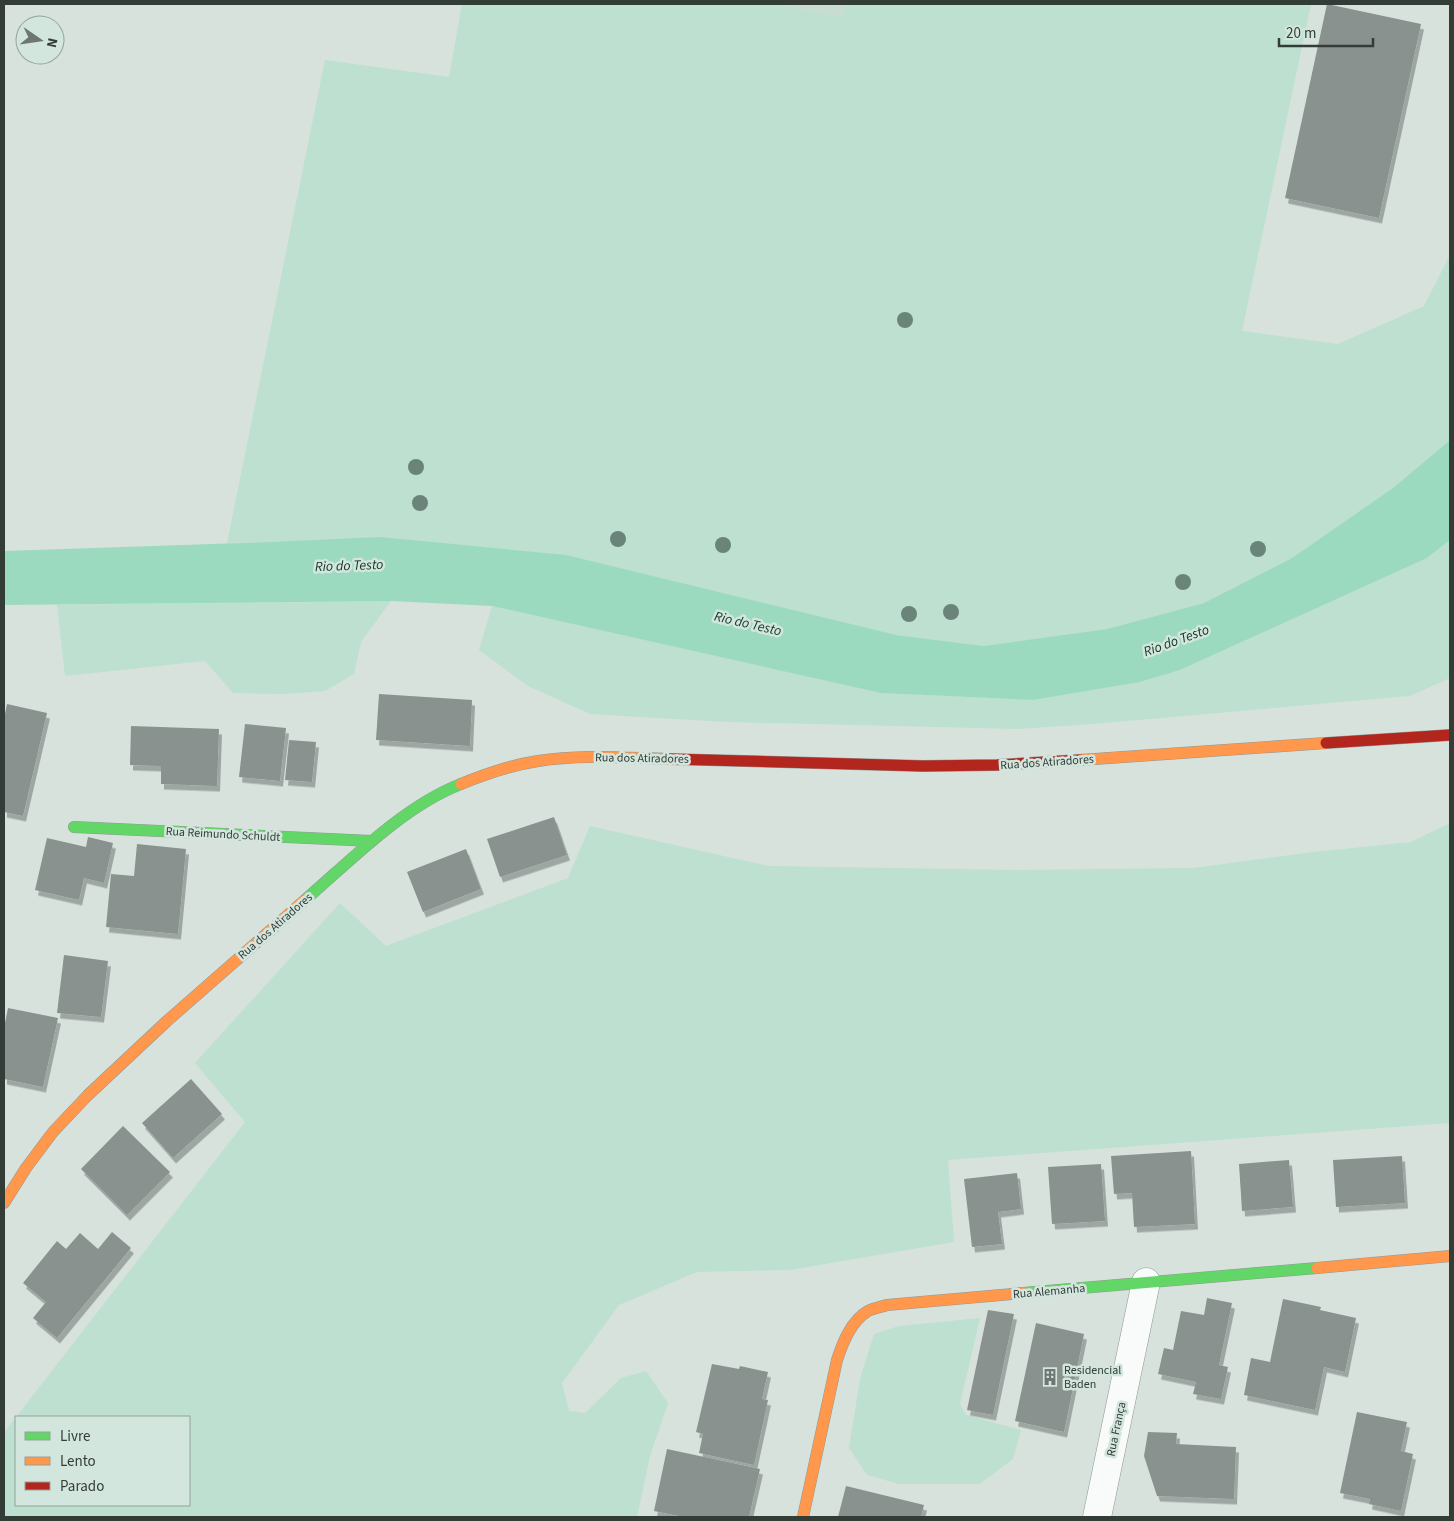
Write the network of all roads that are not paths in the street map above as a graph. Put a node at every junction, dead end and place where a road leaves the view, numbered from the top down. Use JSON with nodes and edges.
{"nodes":[{"id":1,"x":1450,"y":735,"type":"edge"},
{"id":2,"x":74,"y":827,"type":"dead end"},
{"id":3,"x":372,"y":842,"type":"junction"},
{"id":4,"x":4,"y":1203,"type":"edge"},
{"id":5,"x":1450,"y":1256,"type":"edge"},
{"id":6,"x":1146,"y":1282,"type":"junction"},
{"id":7,"x":803,"y":1517,"type":"edge"},
{"id":8,"x":1097,"y":1517,"type":"edge"}],
"edges":[{"from":1,"to":3,"type":"street","name":"Rua dos Atiradores"},
{"from":2,"to":3,"type":"street","name":"Rua Reimundo Schuldt"},
{"from":3,"to":4,"type":"street","name":"Rua dos Atiradores"},
{"from":5,"to":6,"type":"street","name":"Rua Alemanha"},
{"from":6,"to":7,"type":"street","name":"Rua Alemanha"},
{"from":6,"to":8,"type":"street","name":"Rua França"}]}
